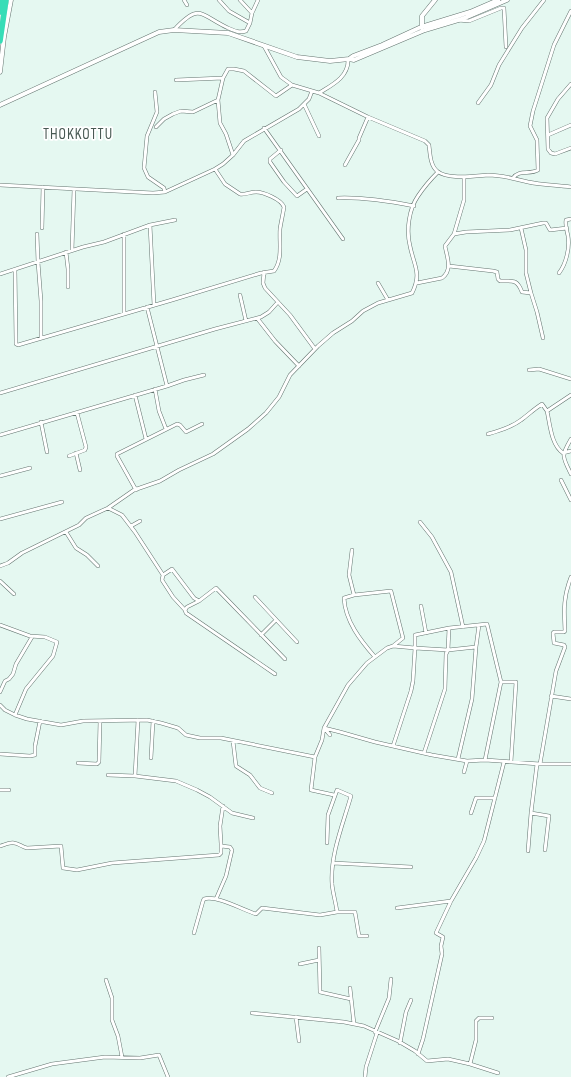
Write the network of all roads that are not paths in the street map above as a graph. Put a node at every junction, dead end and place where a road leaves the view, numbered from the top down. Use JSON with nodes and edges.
{"nodes":[{"id":1,"x":2,"y":0,"type":"edge"},
{"id":2,"x":6,"y":0,"type":"edge"},
{"id":3,"x":11,"y":0,"type":"edge"},
{"id":4,"x":184,"y":0,"type":"edge"},
{"id":5,"x":219,"y":0,"type":"edge"},
{"id":6,"x":240,"y":0,"type":"edge"},
{"id":7,"x":258,"y":0,"type":"edge"},
{"id":8,"x":435,"y":0,"type":"edge"},
{"id":9,"x":498,"y":0,"type":"edge"},
{"id":10,"x":507,"y":0,"type":"edge"},
{"id":11,"x":544,"y":0,"type":"edge"},
{"id":12,"x":188,"y":5,"type":"dead end"},
{"id":13,"x":571,"y":11,"type":"edge"},
{"id":14,"x":0,"y":12,"type":"edge"},
{"id":15,"x":252,"y":13,"type":"junction"},
{"id":16,"x":458,"y":20,"type":"junction"},
{"id":17,"x":250,"y":23,"type":"junction"},
{"id":18,"x":422,"y":29,"type":"junction"},
{"id":19,"x":174,"y":30,"type":"junction"},
{"id":20,"x":239,"y":34,"type":"junction"},
{"id":21,"x":0,"y":41,"type":"edge"},
{"id":22,"x":264,"y":46,"type":"junction"},
{"id":23,"x":506,"y":47,"type":"dead end"},
{"id":24,"x":349,"y":59,"type":"junction"},
{"id":25,"x":0,"y":72,"type":"edge"},
{"id":26,"x":223,"y":78,"type":"junction"},
{"id":27,"x":176,"y":80,"type":"dead end"},
{"id":28,"x":571,"y":84,"type":"edge"},
{"id":29,"x":292,"y":85,"type":"junction"},
{"id":30,"x":312,"y":91,"type":"junction"},
{"id":31,"x":155,"y":92,"type":"dead end"},
{"id":32,"x":319,"y":93,"type":"junction"},
{"id":33,"x":218,"y":100,"type":"junction"},
{"id":34,"x":478,"y":103,"type":"dead end"},
{"id":35,"x":304,"y":104,"type":"junction"},
{"id":36,"x":0,"y":105,"type":"edge"},
{"id":37,"x":368,"y":117,"type":"junction"},
{"id":38,"x":571,"y":125,"type":"edge"},
{"id":39,"x":156,"y":128,"type":"dead end"},
{"id":40,"x":264,"y":128,"type":"junction"},
{"id":41,"x":548,"y":135,"type":"junction"},
{"id":42,"x":319,"y":136,"type":"dead end"},
{"id":43,"x":571,"y":148,"type":"edge"},
{"id":44,"x":281,"y":150,"type":"junction"},
{"id":45,"x":233,"y":155,"type":"junction"},
{"id":46,"x":345,"y":165,"type":"dead end"},
{"id":47,"x":215,"y":169,"type":"junction"},
{"id":48,"x":438,"y":172,"type":"junction"},
{"id":49,"x":464,"y":177,"type":"junction"},
{"id":50,"x":513,"y":178,"type":"junction"},
{"id":51,"x":0,"y":185,"type":"edge"},
{"id":52,"x":43,"y":187,"type":"junction"},
{"id":53,"x":571,"y":187,"type":"edge"},
{"id":54,"x":74,"y":189,"type":"junction"},
{"id":55,"x":307,"y":189,"type":"junction"},
{"id":56,"x":166,"y":192,"type":"junction"},
{"id":57,"x":338,"y":198,"type":"dead end"},
{"id":58,"x":414,"y":206,"type":"junction"},
{"id":59,"x":571,"y":219,"type":"edge"},
{"id":60,"x":176,"y":220,"type":"dead end"},
{"id":61,"x":150,"y":225,"type":"junction"},
{"id":62,"x":42,"y":228,"type":"dead end"},
{"id":63,"x":521,"y":228,"type":"junction"},
{"id":64,"x":566,"y":228,"type":"junction"},
{"id":65,"x":37,"y":234,"type":"dead end"},
{"id":66,"x":124,"y":234,"type":"junction"},
{"id":67,"x":454,"y":234,"type":"junction"},
{"id":68,"x":343,"y":240,"type":"dead end"},
{"id":69,"x":72,"y":250,"type":"junction"},
{"id":70,"x":66,"y":252,"type":"junction"},
{"id":71,"x":38,"y":262,"type":"junction"},
{"id":72,"x":449,"y":266,"type":"junction"},
{"id":73,"x":14,"y":270,"type":"junction"},
{"id":74,"x":264,"y":272,"type":"junction"},
{"id":75,"x":559,"y":273,"type":"dead end"},
{"id":76,"x":0,"y":274,"type":"edge"},
{"id":77,"x":417,"y":283,"type":"junction"},
{"id":78,"x":378,"y":284,"type":"dead end"},
{"id":79,"x":68,"y":287,"type":"dead end"},
{"id":80,"x":531,"y":293,"type":"junction"},
{"id":81,"x":240,"y":295,"type":"dead end"},
{"id":82,"x":388,"y":300,"type":"junction"},
{"id":83,"x":278,"y":302,"type":"junction"},
{"id":84,"x":154,"y":305,"type":"junction"},
{"id":85,"x":147,"y":307,"type":"junction"},
{"id":86,"x":124,"y":314,"type":"junction"},
{"id":87,"x":257,"y":318,"type":"junction"},
{"id":88,"x":246,"y":321,"type":"junction"},
{"id":89,"x":41,"y":338,"type":"junction"},
{"id":90,"x":543,"y":338,"type":"dead end"},
{"id":91,"x":158,"y":346,"type":"junction"},
{"id":92,"x":315,"y":349,"type":"junction"},
{"id":93,"x":299,"y":366,"type":"junction"},
{"id":94,"x":529,"y":370,"type":"dead end"},
{"id":95,"x":204,"y":375,"type":"dead end"},
{"id":96,"x":571,"y":378,"type":"edge"},
{"id":97,"x":167,"y":386,"type":"junction"},
{"id":98,"x":155,"y":389,"type":"junction"},
{"id":99,"x":0,"y":393,"type":"edge"},
{"id":100,"x":135,"y":395,"type":"junction"},
{"id":101,"x":571,"y":395,"type":"edge"},
{"id":102,"x":547,"y":411,"type":"junction"},
{"id":103,"x":77,"y":413,"type":"junction"},
{"id":104,"x":41,"y":422,"type":"junction"},
{"id":105,"x":202,"y":424,"type":"dead end"},
{"id":106,"x":166,"y":429,"type":"junction"},
{"id":107,"x":488,"y":434,"type":"dead end"},
{"id":108,"x":0,"y":435,"type":"edge"},
{"id":109,"x":146,"y":439,"type":"junction"},
{"id":110,"x":571,"y":439,"type":"edge"},
{"id":111,"x":571,"y":451,"type":"edge"},
{"id":112,"x":47,"y":452,"type":"dead end"},
{"id":113,"x":76,"y":453,"type":"junction"},
{"id":114,"x":563,"y":453,"type":"junction"},
{"id":115,"x":69,"y":456,"type":"dead end"},
{"id":116,"x":30,"y":468,"type":"dead end"},
{"id":117,"x":80,"y":470,"type":"dead end"},
{"id":118,"x":571,"y":474,"type":"edge"},
{"id":119,"x":0,"y":476,"type":"edge"},
{"id":120,"x":560,"y":480,"type":"dead end"},
{"id":121,"x":136,"y":490,"type":"junction"},
{"id":122,"x":571,"y":500,"type":"edge"},
{"id":123,"x":62,"y":502,"type":"dead end"},
{"id":124,"x":108,"y":508,"type":"junction"},
{"id":125,"x":0,"y":520,"type":"edge"},
{"id":126,"x":140,"y":521,"type":"dead end"},
{"id":127,"x":420,"y":522,"type":"dead end"},
{"id":128,"x":131,"y":526,"type":"junction"},
{"id":129,"x":66,"y":532,"type":"junction"},
{"id":130,"x":352,"y":550,"type":"dead end"},
{"id":131,"x":0,"y":566,"type":"edge"},
{"id":132,"x":98,"y":566,"type":"dead end"},
{"id":133,"x":163,"y":575,"type":"junction"},
{"id":134,"x":571,"y":577,"type":"edge"},
{"id":135,"x":0,"y":580,"type":"edge"},
{"id":136,"x":14,"y":594,"type":"dead end"},
{"id":137,"x":354,"y":596,"type":"junction"},
{"id":138,"x":254,"y":597,"type":"dead end"},
{"id":139,"x":199,"y":601,"type":"junction"},
{"id":140,"x":421,"y":606,"type":"dead end"},
{"id":141,"x":185,"y":610,"type":"junction"},
{"id":142,"x":276,"y":620,"type":"junction"},
{"id":143,"x":0,"y":625,"type":"edge"},
{"id":144,"x":479,"y":625,"type":"junction"},
{"id":145,"x":463,"y":627,"type":"junction"},
{"id":146,"x":449,"y":628,"type":"junction"},
{"id":147,"x":426,"y":633,"type":"junction"},
{"id":148,"x":261,"y":635,"type":"junction"},
{"id":149,"x":32,"y":636,"type":"junction"},
{"id":150,"x":297,"y":642,"type":"dead end"},
{"id":151,"x":393,"y":646,"type":"junction"},
{"id":152,"x":476,"y":647,"type":"junction"},
{"id":153,"x":415,"y":648,"type":"junction"},
{"id":154,"x":448,"y":650,"type":"junction"},
{"id":155,"x":375,"y":657,"type":"junction"},
{"id":156,"x":285,"y":660,"type":"dead end"},
{"id":157,"x":276,"y":674,"type":"dead end"},
{"id":158,"x":501,"y":682,"type":"junction"},
{"id":159,"x":0,"y":692,"type":"edge"},
{"id":160,"x":551,"y":696,"type":"junction"},
{"id":161,"x":571,"y":699,"type":"edge"},
{"id":162,"x":0,"y":705,"type":"edge"},
{"id":163,"x":15,"y":715,"type":"junction"},
{"id":164,"x":138,"y":720,"type":"junction"},
{"id":165,"x":40,"y":721,"type":"junction"},
{"id":166,"x":100,"y":721,"type":"junction"},
{"id":167,"x":153,"y":721,"type":"junction"},
{"id":168,"x":324,"y":728,"type":"junction"},
{"id":169,"x":330,"y":735,"type":"dead end"},
{"id":170,"x":233,"y":741,"type":"junction"},
{"id":171,"x":393,"y":746,"type":"junction"},
{"id":172,"x":424,"y":753,"type":"junction"},
{"id":173,"x":0,"y":754,"type":"edge"},
{"id":174,"x":315,"y":757,"type":"junction"},
{"id":175,"x":151,"y":758,"type":"dead end"},
{"id":176,"x":458,"y":760,"type":"junction"},
{"id":177,"x":485,"y":760,"type":"junction"},
{"id":178,"x":467,"y":761,"type":"junction"},
{"id":179,"x":504,"y":762,"type":"junction"},
{"id":180,"x":511,"y":762,"type":"junction"},
{"id":181,"x":78,"y":763,"type":"dead end"},
{"id":182,"x":539,"y":764,"type":"junction"},
{"id":183,"x":571,"y":764,"type":"edge"},
{"id":184,"x":464,"y":772,"type":"dead end"},
{"id":185,"x":108,"y":775,"type":"dead end"},
{"id":186,"x":135,"y":776,"type":"junction"},
{"id":187,"x":0,"y":790,"type":"edge"},
{"id":188,"x":9,"y":790,"type":"dead end"},
{"id":189,"x":272,"y":793,"type":"dead end"},
{"id":190,"x":334,"y":795,"type":"junction"},
{"id":191,"x":495,"y":798,"type":"junction"},
{"id":192,"x":223,"y":806,"type":"junction"},
{"id":193,"x":471,"y":812,"type":"dead end"},
{"id":194,"x":530,"y":813,"type":"junction"},
{"id":195,"x":253,"y":818,"type":"dead end"},
{"id":196,"x":327,"y":843,"type":"dead end"},
{"id":197,"x":0,"y":846,"type":"edge"},
{"id":198,"x":222,"y":846,"type":"junction"},
{"id":199,"x":545,"y":850,"type":"dead end"},
{"id":200,"x":528,"y":851,"type":"dead end"},
{"id":201,"x":333,"y":863,"type":"junction"},
{"id":202,"x":411,"y":867,"type":"dead end"},
{"id":203,"x":216,"y":899,"type":"junction"},
{"id":204,"x":451,"y":901,"type":"junction"},
{"id":205,"x":398,"y":908,"type":"dead end"},
{"id":206,"x":337,"y":912,"type":"junction"},
{"id":207,"x":194,"y":934,"type":"dead end"},
{"id":208,"x":367,"y":936,"type":"dead end"},
{"id":209,"x":319,"y":948,"type":"dead end"},
{"id":210,"x":319,"y":960,"type":"junction"},
{"id":211,"x":300,"y":964,"type":"dead end"},
{"id":212,"x":391,"y":979,"type":"dead end"},
{"id":213,"x":106,"y":980,"type":"dead end"},
{"id":214,"x":350,"y":988,"type":"dead end"},
{"id":215,"x":351,"y":999,"type":"junction"},
{"id":216,"x":411,"y":1000,"type":"dead end"},
{"id":217,"x":252,"y":1013,"type":"dead end"},
{"id":218,"x":296,"y":1018,"type":"junction"},
{"id":219,"x":492,"y":1018,"type":"dead end"},
{"id":220,"x":354,"y":1024,"type":"junction"},
{"id":221,"x":376,"y":1032,"type":"junction"},
{"id":222,"x":299,"y":1041,"type":"dead end"},
{"id":223,"x":400,"y":1043,"type":"junction"},
{"id":224,"x":418,"y":1054,"type":"junction"},
{"id":225,"x":122,"y":1057,"type":"junction"},
{"id":226,"x":470,"y":1064,"type":"junction"},
{"id":227,"x":498,"y":1074,"type":"dead end"},
{"id":228,"x":8,"y":1077,"type":"edge"},
{"id":229,"x":168,"y":1077,"type":"edge"},
{"id":230,"x":365,"y":1077,"type":"edge"}],
"edges":[{"from":1,"to":14,"type":"highway"},
{"from":2,"to":21,"type":"highway"},
{"from":3,"to":25,"type":"main road"},
{"from":4,"to":12,"type":"street"},
{"from":5,"to":17,"type":"street"},
{"from":6,"to":15,"type":"street"},
{"from":7,"to":15,"type":"street"},
{"from":8,"to":18,"type":"main road"},
{"from":9,"to":18,"type":"main road"},
{"from":10,"to":16,"type":"main road"},
{"from":11,"to":34,"type":"street"},
{"from":13,"to":50,"type":"street"},
{"from":15,"to":17,"type":"street"},
{"from":16,"to":18,"type":"main road"},
{"from":16,"to":23,"type":"street"},
{"from":17,"to":20,"type":"street"},
{"from":18,"to":24,"type":"main road"},
{"from":19,"to":20,"type":"main road"},
{"from":19,"to":20,"type":"street"},
{"from":19,"to":36,"type":"main road"},
{"from":20,"to":22,"type":"main road"},
{"from":22,"to":24,"type":"main road"},
{"from":22,"to":29,"type":"street"},
{"from":24,"to":32,"type":"street"},
{"from":26,"to":27,"type":"street"},
{"from":26,"to":29,"type":"street"},
{"from":26,"to":33,"type":"street"},
{"from":28,"to":41,"type":"street"},
{"from":29,"to":30,"type":"street"},
{"from":30,"to":32,"type":"street"},
{"from":30,"to":35,"type":"street"},
{"from":31,"to":56,"type":"street"},
{"from":32,"to":37,"type":"street"},
{"from":33,"to":39,"type":"street"},
{"from":33,"to":45,"type":"street"},
{"from":35,"to":40,"type":"street"},
{"from":35,"to":42,"type":"street"},
{"from":37,"to":46,"type":"street"},
{"from":37,"to":48,"type":"street"},
{"from":38,"to":41,"type":"street"},
{"from":40,"to":44,"type":"street"},
{"from":40,"to":45,"type":"street"},
{"from":41,"to":43,"type":"street"},
{"from":44,"to":55,"type":"street"},
{"from":44,"to":55,"type":"street"},
{"from":45,"to":47,"type":"street"},
{"from":47,"to":56,"type":"street"},
{"from":47,"to":74,"type":"street"},
{"from":48,"to":49,"type":"street"},
{"from":48,"to":58,"type":"street"},
{"from":49,"to":50,"type":"street"},
{"from":49,"to":67,"type":"street"},
{"from":50,"to":53,"type":"street"},
{"from":51,"to":52,"type":"street"},
{"from":52,"to":54,"type":"street"},
{"from":52,"to":62,"type":"street"},
{"from":54,"to":56,"type":"street"},
{"from":54,"to":69,"type":"street"},
{"from":55,"to":68,"type":"street"},
{"from":57,"to":58,"type":"street"},
{"from":58,"to":77,"type":"street"},
{"from":59,"to":64,"type":"street"},
{"from":60,"to":61,"type":"street"},
{"from":61,"to":66,"type":"street"},
{"from":61,"to":84,"type":"street"},
{"from":63,"to":64,"type":"street"},
{"from":63,"to":67,"type":"street"},
{"from":63,"to":80,"type":"street"},
{"from":64,"to":75,"type":"street"},
{"from":65,"to":71,"type":"street"},
{"from":66,"to":69,"type":"street"},
{"from":66,"to":86,"type":"street"},
{"from":67,"to":72,"type":"street"},
{"from":69,"to":70,"type":"street"},
{"from":70,"to":71,"type":"street"},
{"from":70,"to":79,"type":"street"},
{"from":71,"to":73,"type":"street"},
{"from":71,"to":89,"type":"street"},
{"from":72,"to":77,"type":"street"},
{"from":72,"to":80,"type":"street"},
{"from":73,"to":76,"type":"street"},
{"from":73,"to":89,"type":"street"},
{"from":74,"to":83,"type":"street"},
{"from":74,"to":84,"type":"street"},
{"from":77,"to":82,"type":"street"},
{"from":78,"to":82,"type":"street"},
{"from":80,"to":90,"type":"street"},
{"from":81,"to":88,"type":"street"},
{"from":82,"to":92,"type":"street"},
{"from":83,"to":87,"type":"street"},
{"from":83,"to":92,"type":"street"},
{"from":84,"to":85,"type":"street"},
{"from":85,"to":86,"type":"street"},
{"from":85,"to":91,"type":"street"},
{"from":86,"to":89,"type":"street"},
{"from":87,"to":88,"type":"street"},
{"from":87,"to":93,"type":"street"},
{"from":88,"to":91,"type":"street"},
{"from":91,"to":97,"type":"street"},
{"from":91,"to":99,"type":"street"},
{"from":92,"to":93,"type":"street"},
{"from":93,"to":121,"type":"street"},
{"from":94,"to":96,"type":"street"},
{"from":95,"to":97,"type":"street"},
{"from":97,"to":98,"type":"street"},
{"from":98,"to":100,"type":"street"},
{"from":98,"to":106,"type":"street"},
{"from":100,"to":103,"type":"street"},
{"from":100,"to":109,"type":"street"},
{"from":101,"to":102,"type":"street"},
{"from":102,"to":107,"type":"street"},
{"from":102,"to":114,"type":"street"},
{"from":103,"to":104,"type":"street"},
{"from":103,"to":113,"type":"street"},
{"from":104,"to":108,"type":"street"},
{"from":104,"to":112,"type":"street"},
{"from":105,"to":106,"type":"street"},
{"from":106,"to":109,"type":"street"},
{"from":109,"to":121,"type":"street"},
{"from":110,"to":114,"type":"street"},
{"from":111,"to":114,"type":"street"},
{"from":113,"to":115,"type":"street"},
{"from":113,"to":117,"type":"street"},
{"from":114,"to":118,"type":"street"},
{"from":116,"to":119,"type":"street"},
{"from":120,"to":122,"type":"street"},
{"from":121,"to":124,"type":"street"},
{"from":123,"to":125,"type":"street"},
{"from":124,"to":128,"type":"street"},
{"from":124,"to":129,"type":"street"},
{"from":126,"to":128,"type":"street"},
{"from":127,"to":145,"type":"street"},
{"from":128,"to":133,"type":"street"},
{"from":129,"to":131,"type":"street"},
{"from":129,"to":132,"type":"street"},
{"from":130,"to":137,"type":"street"},
{"from":133,"to":139,"type":"street"},
{"from":133,"to":141,"type":"street"},
{"from":134,"to":160,"type":"street"},
{"from":135,"to":136,"type":"street"},
{"from":137,"to":151,"type":"street"},
{"from":137,"to":155,"type":"street"},
{"from":138,"to":142,"type":"street"},
{"from":139,"to":141,"type":"street"},
{"from":139,"to":148,"type":"street"},
{"from":140,"to":147,"type":"street"},
{"from":141,"to":157,"type":"street"},
{"from":142,"to":148,"type":"street"},
{"from":142,"to":150,"type":"street"},
{"from":143,"to":149,"type":"street"},
{"from":144,"to":145,"type":"street"},
{"from":144,"to":152,"type":"street"},
{"from":144,"to":158,"type":"street"},
{"from":145,"to":146,"type":"street"},
{"from":146,"to":147,"type":"street"},
{"from":146,"to":154,"type":"street"},
{"from":147,"to":153,"type":"street"},
{"from":148,"to":156,"type":"street"},
{"from":149,"to":159,"type":"street"},
{"from":149,"to":163,"type":"street"},
{"from":151,"to":153,"type":"street"},
{"from":151,"to":155,"type":"street"},
{"from":152,"to":154,"type":"street"},
{"from":152,"to":176,"type":"street"},
{"from":153,"to":154,"type":"street"},
{"from":153,"to":171,"type":"street"},
{"from":154,"to":172,"type":"street"},
{"from":155,"to":168,"type":"street"},
{"from":158,"to":177,"type":"street"},
{"from":158,"to":180,"type":"street"},
{"from":160,"to":161,"type":"street"},
{"from":160,"to":182,"type":"street"},
{"from":162,"to":163,"type":"street"},
{"from":163,"to":165,"type":"street"},
{"from":164,"to":166,"type":"street"},
{"from":164,"to":167,"type":"street"},
{"from":164,"to":186,"type":"street"},
{"from":165,"to":166,"type":"street"},
{"from":165,"to":173,"type":"street"},
{"from":166,"to":181,"type":"street"},
{"from":167,"to":170,"type":"street"},
{"from":167,"to":175,"type":"street"},
{"from":168,"to":169,"type":"street"},
{"from":168,"to":171,"type":"street"},
{"from":168,"to":174,"type":"street"},
{"from":170,"to":174,"type":"street"},
{"from":170,"to":189,"type":"street"},
{"from":171,"to":172,"type":"street"},
{"from":172,"to":176,"type":"street"},
{"from":174,"to":190,"type":"street"},
{"from":176,"to":178,"type":"street"},
{"from":177,"to":178,"type":"street"},
{"from":177,"to":179,"type":"street"},
{"from":178,"to":184,"type":"street"},
{"from":179,"to":180,"type":"street"},
{"from":179,"to":191,"type":"street"},
{"from":180,"to":182,"type":"street"},
{"from":182,"to":183,"type":"street"},
{"from":182,"to":194,"type":"street"},
{"from":185,"to":186,"type":"street"},
{"from":186,"to":192,"type":"street"},
{"from":187,"to":188,"type":"street"},
{"from":190,"to":196,"type":"street"},
{"from":190,"to":201,"type":"street"},
{"from":191,"to":193,"type":"street"},
{"from":191,"to":204,"type":"street"},
{"from":192,"to":195,"type":"street"},
{"from":192,"to":198,"type":"street"},
{"from":194,"to":199,"type":"street"},
{"from":194,"to":200,"type":"street"},
{"from":197,"to":198,"type":"street"},
{"from":198,"to":203,"type":"street"},
{"from":201,"to":202,"type":"street"},
{"from":201,"to":206,"type":"street"},
{"from":203,"to":206,"type":"street"},
{"from":203,"to":207,"type":"street"},
{"from":204,"to":205,"type":"street"},
{"from":204,"to":224,"type":"street"},
{"from":206,"to":208,"type":"street"},
{"from":209,"to":210,"type":"street"},
{"from":210,"to":211,"type":"street"},
{"from":210,"to":215,"type":"street"},
{"from":212,"to":221,"type":"street"},
{"from":213,"to":225,"type":"street"},
{"from":214,"to":215,"type":"street"},
{"from":215,"to":220,"type":"street"},
{"from":216,"to":223,"type":"street"},
{"from":217,"to":218,"type":"street"},
{"from":218,"to":220,"type":"street"},
{"from":218,"to":222,"type":"street"},
{"from":219,"to":226,"type":"street"},
{"from":220,"to":221,"type":"street"},
{"from":221,"to":223,"type":"street"},
{"from":221,"to":230,"type":"street"},
{"from":223,"to":224,"type":"street"},
{"from":224,"to":226,"type":"street"},
{"from":225,"to":228,"type":"street"},
{"from":225,"to":229,"type":"street"},
{"from":226,"to":227,"type":"street"}]}
